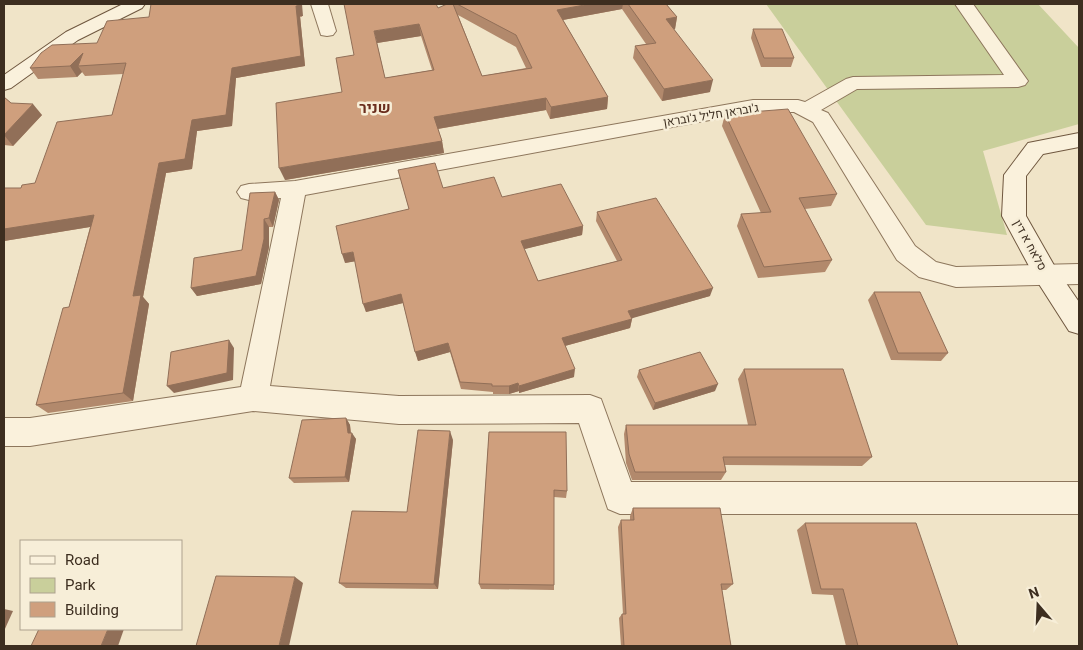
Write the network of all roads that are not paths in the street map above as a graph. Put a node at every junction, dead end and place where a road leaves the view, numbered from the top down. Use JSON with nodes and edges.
{"nodes":[{"id":1,"x":136,"y":4,"type":"edge"},
{"id":2,"x":320,"y":4,"type":"edge"},
{"id":3,"x":964,"y":4,"type":"edge"},
{"id":4,"x":327,"y":31,"type":"dead end"},
{"id":5,"x":4,"y":84,"type":"edge"},
{"id":6,"x":806,"y":110,"type":"junction"},
{"id":7,"x":1079,"y":140,"type":"edge"},
{"id":8,"x":294,"y":189,"type":"junction"},
{"id":9,"x":249,"y":192,"type":"edge"},
{"id":10,"x":1046,"y":274,"type":"junction"},
{"id":11,"x":1079,"y":274,"type":"edge"},
{"id":12,"x":1079,"y":323,"type":"edge"},
{"id":13,"x":253,"y":398,"type":"junction"},
{"id":14,"x":4,"y":432,"type":"edge"},
{"id":15,"x":1079,"y":498,"type":"edge"}],
"edges":[{"from":1,"to":5,"type":"street"},
{"from":2,"to":4,"type":"street"},
{"from":3,"to":6,"type":"street"},
{"from":6,"to":8,"type":"street","name":"ג'ובראן חליל ג'ובראן"},
{"from":6,"to":10,"type":"street","name":"ג'ובראן חליל ג'ובראן"},
{"from":7,"to":10,"type":"street","name":"סלאח א דין"},
{"from":8,"to":9,"type":"street","name":"ג'ובראן חליל ג'ובראן"},
{"from":8,"to":13,"type":"street"},
{"from":10,"to":11,"type":"street","name":"ג'ובראן חליל ג'ובראן"},
{"from":10,"to":12,"type":"street","name":"סלאח א דין"},
{"from":13,"to":14,"type":"street"},
{"from":13,"to":15,"type":"street"}]}
